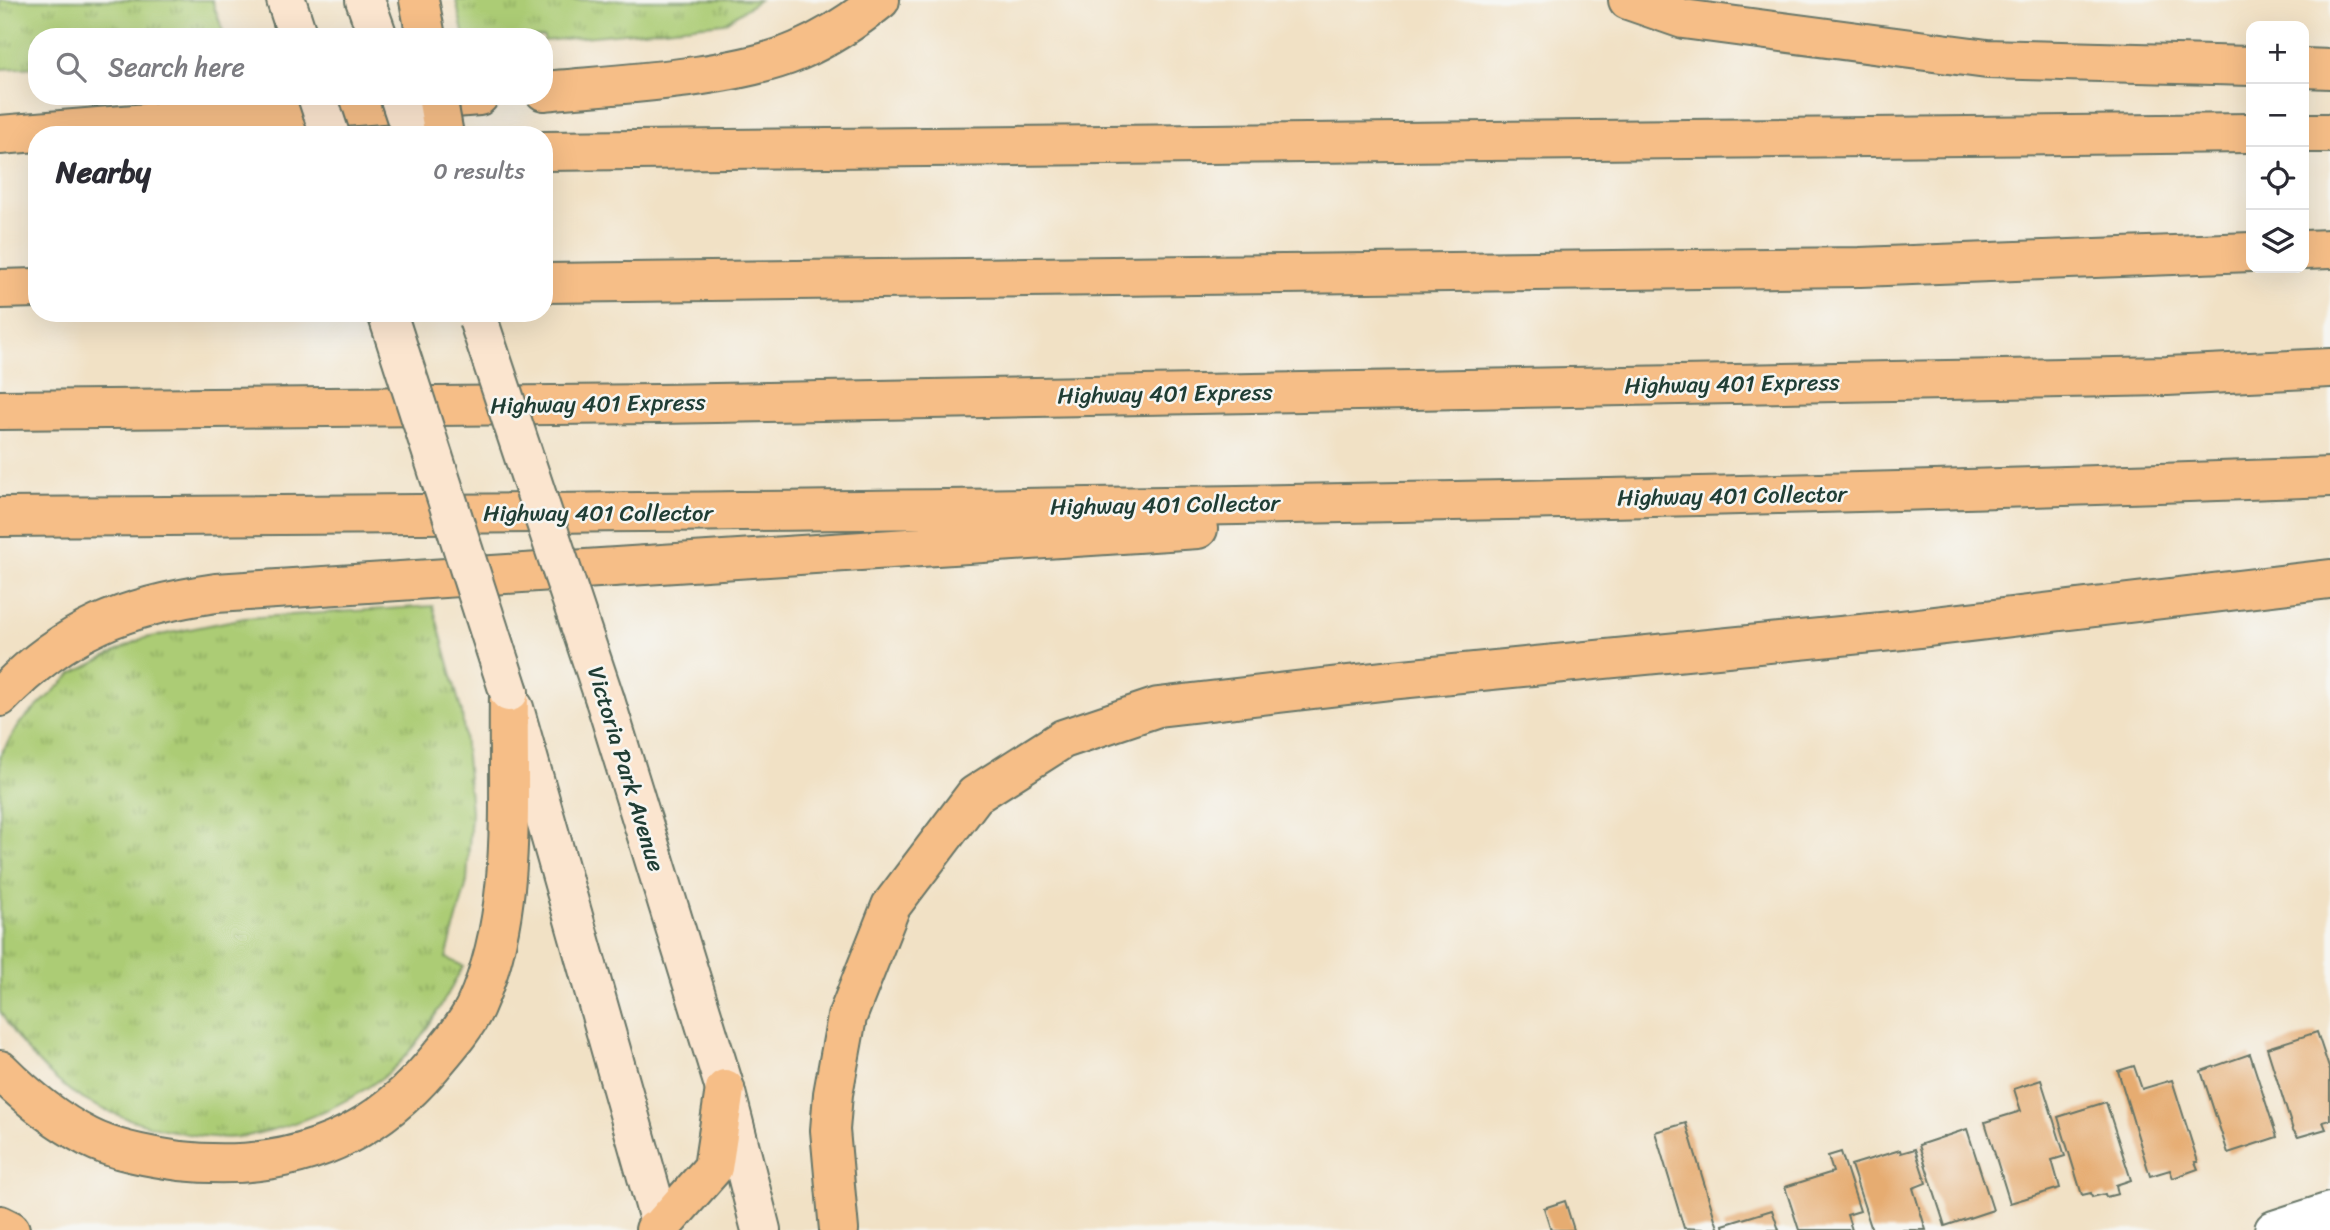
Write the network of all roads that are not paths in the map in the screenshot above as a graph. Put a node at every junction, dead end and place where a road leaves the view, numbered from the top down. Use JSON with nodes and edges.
{"nodes":[{"id":1,"x":286,"y":0,"type":"edge"},
{"id":2,"x":419,"y":0,"type":"edge"},
{"id":3,"x":880,"y":0,"type":"edge"},
{"id":4,"x":1628,"y":0,"type":"edge"},
{"id":5,"x":295,"y":28,"type":"edge"},
{"id":6,"x":424,"y":28,"type":"edge"},
{"id":7,"x":2246,"y":66,"type":"edge"},
{"id":8,"x":2309,"y":68,"type":"edge"},
{"id":9,"x":2330,"y":69,"type":"edge"},
{"id":10,"x":553,"y":90,"type":"edge"},
{"id":11,"x":320,"y":105,"type":"edge"},
{"id":12,"x":368,"y":105,"type":"edge"},
{"id":13,"x":402,"y":105,"type":"edge"},
{"id":14,"x":439,"y":105,"type":"edge"},
{"id":15,"x":111,"y":126,"type":"edge"},
{"id":16,"x":327,"y":126,"type":"edge"},
{"id":17,"x":409,"y":126,"type":"edge"},
{"id":18,"x":442,"y":126,"type":"edge"},
{"id":19,"x":28,"y":133,"type":"edge"},
{"id":20,"x":2246,"y":133,"type":"edge"},
{"id":21,"x":2309,"y":133,"type":"edge"},
{"id":22,"x":2330,"y":133,"type":"edge"},
{"id":23,"x":0,"y":135,"type":"edge"},
{"id":24,"x":553,"y":150,"type":"edge"},
{"id":25,"x":28,"y":152,"type":"edge"},
{"id":26,"x":0,"y":153,"type":"edge"},
{"id":27,"x":2330,"y":249,"type":"edge"},
{"id":28,"x":2309,"y":250,"type":"edge"},
{"id":29,"x":2246,"y":252,"type":"edge"},
{"id":30,"x":553,"y":284,"type":"edge"},
{"id":31,"x":28,"y":288,"type":"edge"},
{"id":32,"x":0,"y":289,"type":"edge"},
{"id":33,"x":390,"y":322,"type":"edge"},
{"id":34,"x":479,"y":322,"type":"edge"},
{"id":35,"x":2330,"y":369,"type":"edge"},
{"id":36,"x":0,"y":410,"type":"edge"},
{"id":37,"x":2330,"y":477,"type":"edge"},
{"id":38,"x":1685,"y":498,"type":"junction"},
{"id":39,"x":0,"y":517,"type":"edge"},
{"id":40,"x":2330,"y":579,"type":"edge"},
{"id":41,"x":509,"y":692,"type":"junction"},
{"id":42,"x":0,"y":697,"type":"edge"},
{"id":43,"x":0,"y":1070,"type":"edge"},
{"id":44,"x":725,"y":1088,"type":"junction"},
{"id":45,"x":2330,"y":1212,"type":"edge"},
{"id":46,"x":0,"y":1225,"type":"edge"},
{"id":47,"x":659,"y":1229,"type":"edge"},
{"id":48,"x":10,"y":1230,"type":"edge"},
{"id":49,"x":761,"y":1230,"type":"edge"},
{"id":50,"x":839,"y":1230,"type":"edge"},
{"id":51,"x":2274,"y":1230,"type":"edge"}],
"edges":[{"from":1,"to":5,"type":"main road"},
{"from":2,"to":6,"type":"highway"},
{"from":3,"to":10,"type":"highway"},
{"from":4,"to":7,"type":"highway"},
{"from":8,"to":9,"type":"highway"},
{"from":11,"to":16,"type":"main road","bridge":true},
{"from":12,"to":15,"type":"highway"},
{"from":13,"to":17,"type":"main road","bridge":true},
{"from":14,"to":18,"type":"highway","bridge":true},
{"from":19,"to":23,"type":"highway"},
{"from":20,"to":24,"type":"highway"},
{"from":21,"to":22,"type":"highway"},
{"from":25,"to":26,"type":"highway"},
{"from":27,"to":28,"type":"highway"},
{"from":29,"to":30,"type":"highway"},
{"from":31,"to":32,"type":"highway"},
{"from":33,"to":41,"type":"main road","bridge":true},
{"from":34,"to":44,"type":"main road","name":"Victoria Park Avenue","bridge":true},
{"from":35,"to":36,"type":"highway","name":"Highway 401 Express"},
{"from":37,"to":38,"type":"highway","name":"Highway 401 Collector"},
{"from":38,"to":39,"type":"highway","name":"Highway 401 Collector"},
{"from":38,"to":42,"type":"highway"},
{"from":40,"to":50,"type":"highway"},
{"from":41,"to":43,"type":"highway"},
{"from":41,"to":47,"type":"main road"},
{"from":44,"to":47,"type":"highway"},
{"from":44,"to":49,"type":"main road","name":"Victoria Park Avenue"},
{"from":45,"to":51,"type":"street"},
{"from":46,"to":48,"type":"highway"}]}
